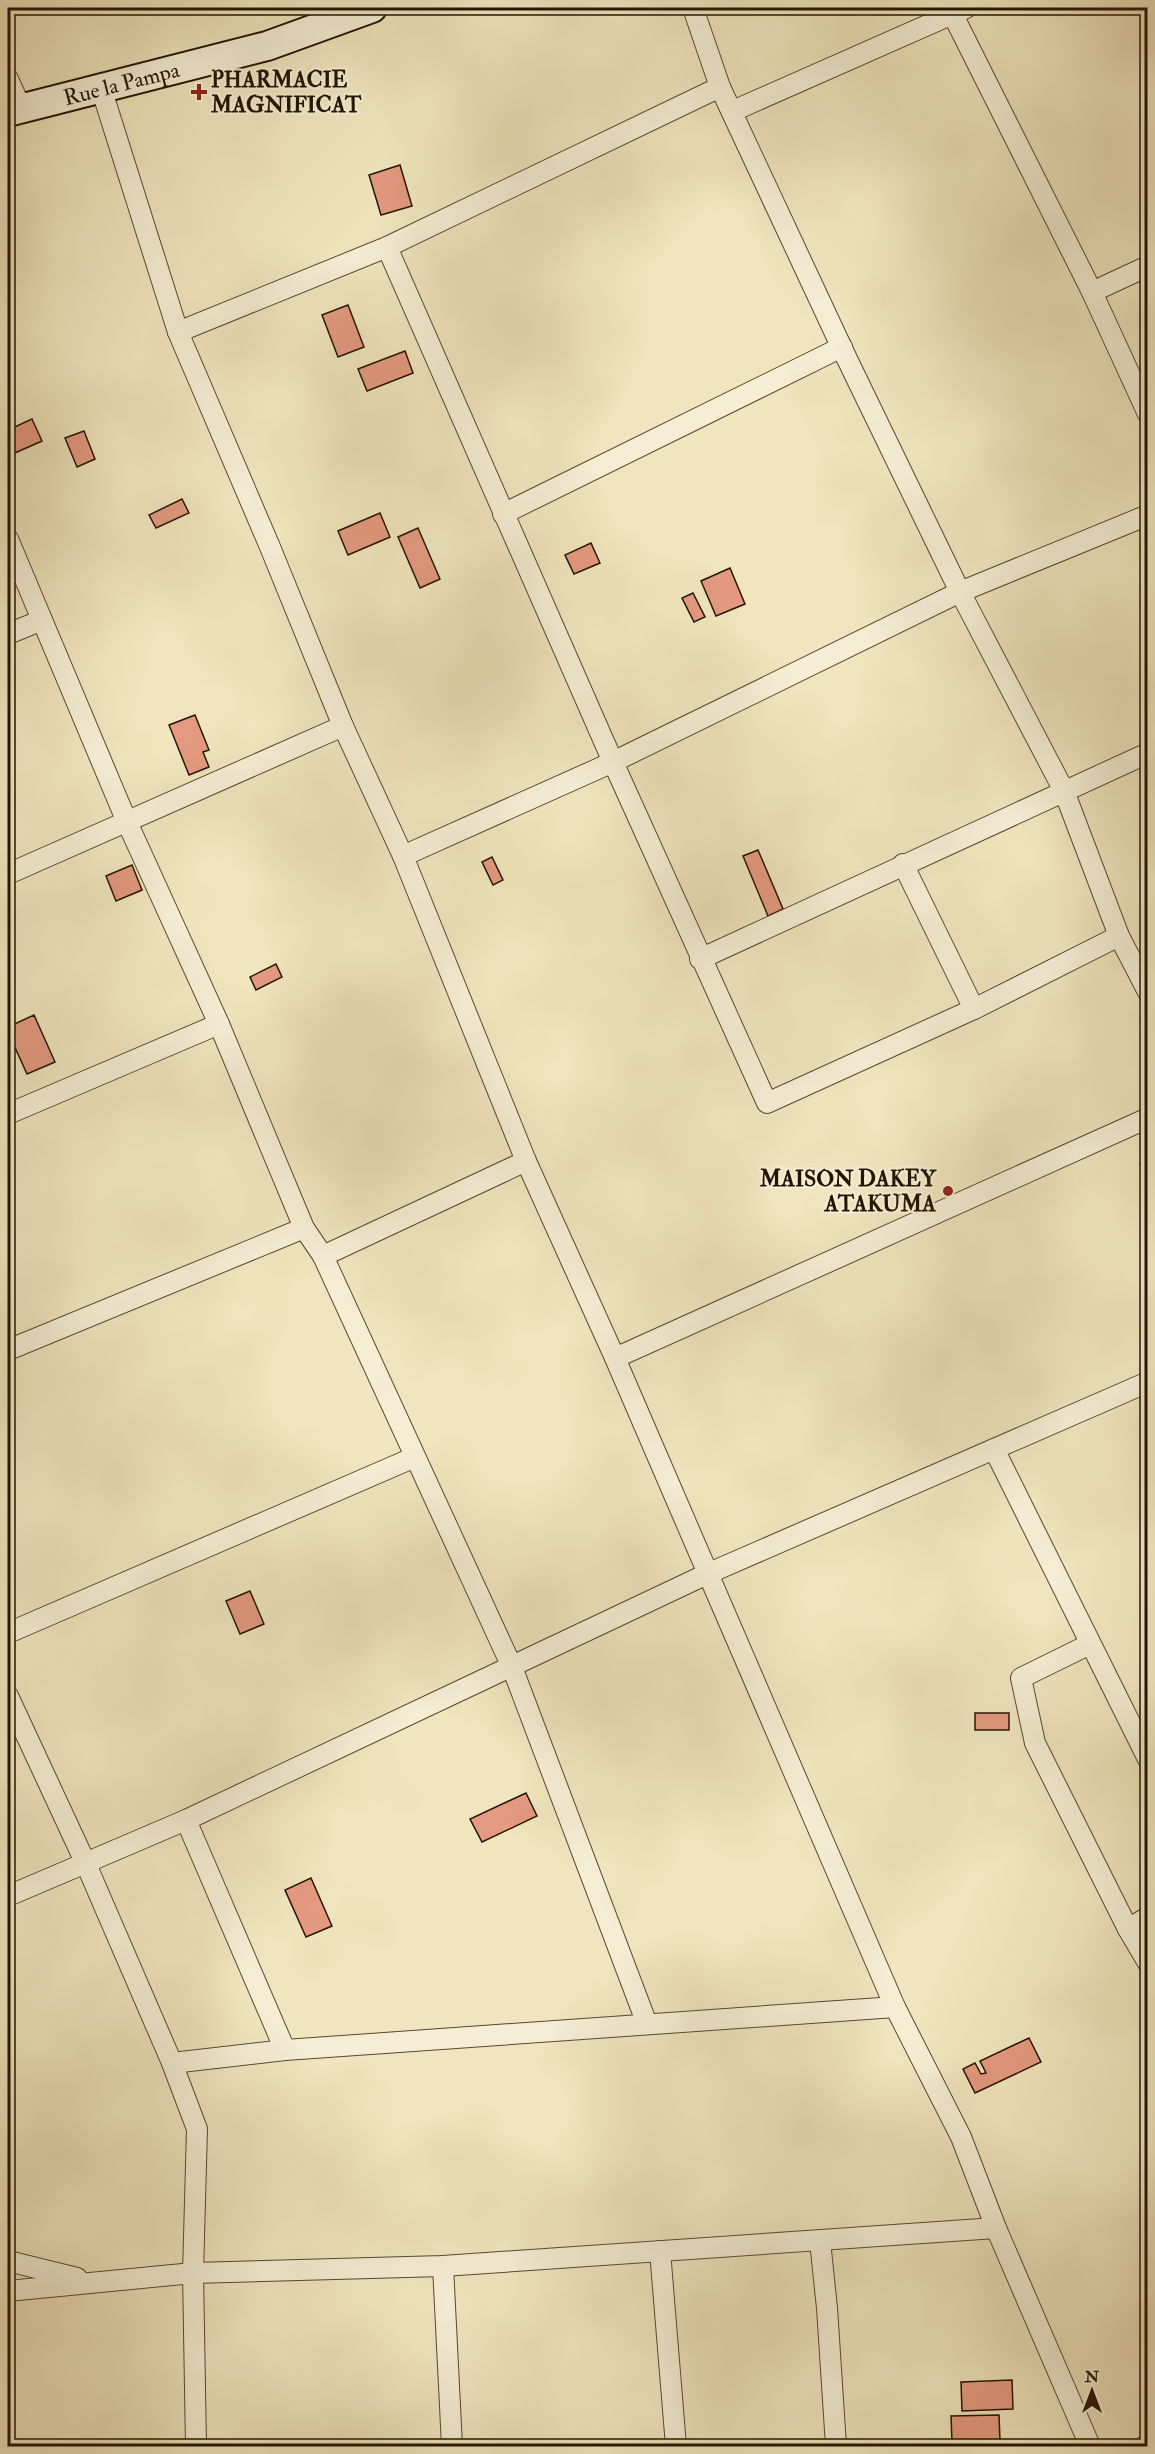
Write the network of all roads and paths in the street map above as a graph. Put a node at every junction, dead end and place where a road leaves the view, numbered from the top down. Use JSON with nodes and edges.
{"nodes":[{"id":1,"x":372,"y":8,"type":"edge"},
{"id":2,"x":693,"y":8,"type":"edge"},
{"id":3,"x":959,"y":10,"type":"edge"},
{"id":4,"x":8,"y":79,"type":"edge"},
{"id":5,"x":720,"y":87,"type":"junction"},
{"id":6,"x":101,"y":88,"type":"junction"},
{"id":7,"x":14,"y":110,"type":"edge"},
{"id":8,"x":733,"y":111,"type":"junction"},
{"id":9,"x":387,"y":247,"type":"junction"},
{"id":10,"x":1148,"y":266,"type":"edge"},
{"id":11,"x":1092,"y":292,"type":"junction"},
{"id":12,"x":178,"y":332,"type":"junction"},
{"id":13,"x":842,"y":347,"type":"junction"},
{"id":14,"x":1148,"y":414,"type":"edge"},
{"id":15,"x":503,"y":514,"type":"junction"},
{"id":16,"x":1148,"y":515,"type":"edge"},
{"id":17,"x":8,"y":538,"type":"edge"},
{"id":18,"x":960,"y":592,"type":"junction"},
{"id":19,"x":42,"y":620,"type":"junction"},
{"id":20,"x":8,"y":634,"type":"edge"},
{"id":21,"x":343,"y":726,"type":"junction"},
{"id":22,"x":1148,"y":753,"type":"edge"},
{"id":23,"x":613,"y":762,"type":"junction"},
{"id":24,"x":1064,"y":791,"type":"junction"},
{"id":25,"x":127,"y":822,"type":"junction"},
{"id":26,"x":403,"y":856,"type":"junction"},
{"id":27,"x":903,"y":864,"type":"junction"},
{"id":28,"x":8,"y":874,"type":"edge"},
{"id":29,"x":1119,"y":936,"type":"junction"},
{"id":30,"x":700,"y":959,"type":"junction"},
{"id":31,"x":1148,"y":992,"type":"edge"},
{"id":32,"x":974,"y":1009,"type":"junction"},
{"id":33,"x":219,"y":1024,"type":"junction"},
{"id":34,"x":8,"y":1114,"type":"edge"},
{"id":35,"x":1148,"y":1118,"type":"edge"},
{"id":36,"x":526,"y":1161,"type":"junction"},
{"id":37,"x":304,"y":1228,"type":"junction"},
{"id":38,"x":323,"y":1256,"type":"junction"},
{"id":39,"x":8,"y":1350,"type":"edge"},
{"id":40,"x":615,"y":1358,"type":"junction"},
{"id":41,"x":1148,"y":1382,"type":"edge"},
{"id":42,"x":994,"y":1449,"type":"junction"},
{"id":43,"x":415,"y":1457,"type":"junction"},
{"id":44,"x":707,"y":1574,"type":"junction"},
{"id":45,"x":8,"y":1633,"type":"edge"},
{"id":46,"x":1090,"y":1644,"type":"junction"},
{"id":47,"x":512,"y":1667,"type":"junction"},
{"id":48,"x":8,"y":1696,"type":"edge"},
{"id":49,"x":1148,"y":1759,"type":"edge"},
{"id":50,"x":186,"y":1821,"type":"junction"},
{"id":51,"x":86,"y":1864,"type":"junction"},
{"id":52,"x":8,"y":1896,"type":"edge"},
{"id":53,"x":1148,"y":1917,"type":"edge"},
{"id":54,"x":1128,"y":1929,"type":"junction"},
{"id":55,"x":1148,"y":1963,"type":"edge"},
{"id":56,"x":895,"y":2007,"type":"junction"},
{"id":57,"x":647,"y":2024,"type":"junction"},
{"id":58,"x":285,"y":2050,"type":"junction"},
{"id":59,"x":172,"y":2063,"type":"junction"},
{"id":60,"x":996,"y":2228,"type":"junction"},
{"id":61,"x":820,"y":2241,"type":"junction"},
{"id":62,"x":660,"y":2251,"type":"junction"},
{"id":63,"x":8,"y":2261,"type":"edge"},
{"id":64,"x":442,"y":2266,"type":"junction"},
{"id":65,"x":193,"y":2272,"type":"junction"},
{"id":66,"x":95,"y":2282,"type":"junction"},
{"id":67,"x":8,"y":2291,"type":"edge"},
{"id":68,"x":196,"y":2446,"type":"edge"},
{"id":69,"x":452,"y":2446,"type":"edge"},
{"id":70,"x":676,"y":2446,"type":"edge"},
{"id":71,"x":836,"y":2446,"type":"edge"},
{"id":72,"x":1090,"y":2446,"type":"edge"}],
"edges":[{"from":1,"to":6,"type":"street","name":"Rue la Pampa"},
{"from":2,"to":5,"type":"street"},
{"from":3,"to":8,"type":"street"},
{"from":3,"to":11,"type":"street"},
{"from":4,"to":7,"type":"street"},
{"from":5,"to":8,"type":"street"},
{"from":5,"to":9,"type":"street"},
{"from":6,"to":7,"type":"street","name":"Rue la Pampa"},
{"from":6,"to":12,"type":"street"},
{"from":8,"to":13,"type":"street"},
{"from":9,"to":12,"type":"street"},
{"from":9,"to":15,"type":"street"},
{"from":10,"to":11,"type":"street"},
{"from":11,"to":14,"type":"street"},
{"from":12,"to":21,"type":"street"},
{"from":13,"to":15,"type":"street"},
{"from":13,"to":18,"type":"street"},
{"from":15,"to":23,"type":"street"},
{"from":16,"to":18,"type":"street"},
{"from":17,"to":19,"type":"street"},
{"from":18,"to":23,"type":"street"},
{"from":18,"to":24,"type":"street"},
{"from":19,"to":20,"type":"street"},
{"from":19,"to":25,"type":"street"},
{"from":21,"to":25,"type":"street"},
{"from":21,"to":26,"type":"street"},
{"from":22,"to":24,"type":"street"},
{"from":23,"to":26,"type":"street"},
{"from":23,"to":30,"type":"street"},
{"from":24,"to":27,"type":"street"},
{"from":24,"to":29,"type":"street"},
{"from":25,"to":28,"type":"street"},
{"from":25,"to":33,"type":"street"},
{"from":26,"to":36,"type":"street"},
{"from":27,"to":30,"type":"street"},
{"from":27,"to":32,"type":"street"},
{"from":29,"to":31,"type":"street"},
{"from":29,"to":32,"type":"street"},
{"from":30,"to":32,"type":"street"},
{"from":33,"to":34,"type":"street"},
{"from":33,"to":37,"type":"street"},
{"from":35,"to":40,"type":"street"},
{"from":36,"to":38,"type":"street"},
{"from":36,"to":40,"type":"street"},
{"from":37,"to":38,"type":"street"},
{"from":37,"to":39,"type":"street"},
{"from":38,"to":43,"type":"street"},
{"from":40,"to":44,"type":"street"},
{"from":41,"to":42,"type":"street"},
{"from":42,"to":44,"type":"street"},
{"from":42,"to":46,"type":"street"},
{"from":43,"to":45,"type":"street"},
{"from":43,"to":47,"type":"street"},
{"from":44,"to":47,"type":"street"},
{"from":44,"to":56,"type":"street"},
{"from":46,"to":49,"type":"street"},
{"from":46,"to":54,"type":"street"},
{"from":47,"to":50,"type":"street"},
{"from":47,"to":57,"type":"street"},
{"from":48,"to":51,"type":"street"},
{"from":50,"to":51,"type":"street"},
{"from":50,"to":58,"type":"street"},
{"from":51,"to":52,"type":"street"},
{"from":51,"to":59,"type":"street"},
{"from":53,"to":54,"type":"street"},
{"from":54,"to":55,"type":"street"},
{"from":56,"to":57,"type":"street"},
{"from":56,"to":60,"type":"street"},
{"from":57,"to":58,"type":"street"},
{"from":58,"to":59,"type":"street"},
{"from":59,"to":65,"type":"street"},
{"from":60,"to":61,"type":"street"},
{"from":60,"to":72,"type":"street"},
{"from":61,"to":62,"type":"street"},
{"from":61,"to":71,"type":"street"},
{"from":62,"to":64,"type":"street"},
{"from":62,"to":70,"type":"street"},
{"from":63,"to":66,"type":"street"},
{"from":64,"to":65,"type":"street"},
{"from":64,"to":69,"type":"street"},
{"from":65,"to":66,"type":"street"},
{"from":65,"to":68,"type":"street"},
{"from":66,"to":67,"type":"street"}]}
